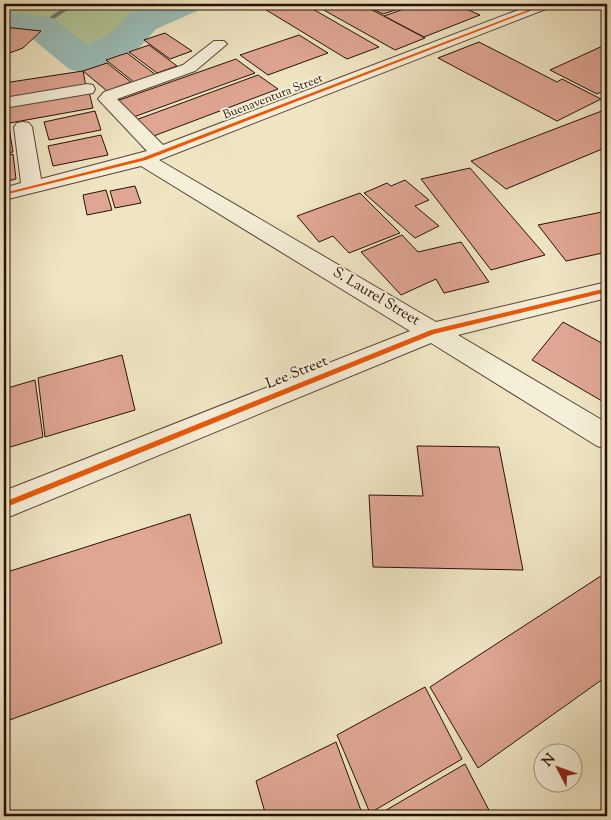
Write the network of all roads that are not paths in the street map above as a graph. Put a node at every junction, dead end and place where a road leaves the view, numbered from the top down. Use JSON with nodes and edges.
{"nodes":[{"id":1,"x":546,"y":4,"type":"edge"},
{"id":2,"x":219,"y":44,"type":"dead end"},
{"id":3,"x":87,"y":89,"type":"dead end"},
{"id":4,"x":4,"y":103,"type":"edge"},
{"id":5,"x":22,"y":127,"type":"dead end"},
{"id":6,"x":152,"y":156,"type":"junction"},
{"id":7,"x":32,"y":187,"type":"junction"},
{"id":8,"x":4,"y":194,"type":"edge"},
{"id":9,"x":607,"y":290,"type":"edge"},
{"id":10,"x":434,"y":332,"type":"junction"},
{"id":11,"x":607,"y":437,"type":"edge"},
{"id":12,"x":4,"y":505,"type":"edge"}],
"edges":[{"from":1,"to":6,"type":"street","name":"Buenaventura Street"},
{"from":2,"to":6,"type":"street","name":"S. Laurel Street"},
{"from":3,"to":4,"type":"street"},
{"from":5,"to":7,"type":"street"},
{"from":6,"to":7,"type":"street","name":"Buenaventura Street"},
{"from":6,"to":10,"type":"street","name":"S. Laurel Street"},
{"from":7,"to":8,"type":"street","name":"Buenaventura Street"},
{"from":9,"to":10,"type":"street","name":"Lee Street"},
{"from":10,"to":11,"type":"street","name":"S. Laurel Street"},
{"from":10,"to":12,"type":"street","name":"Lee Street"}]}
